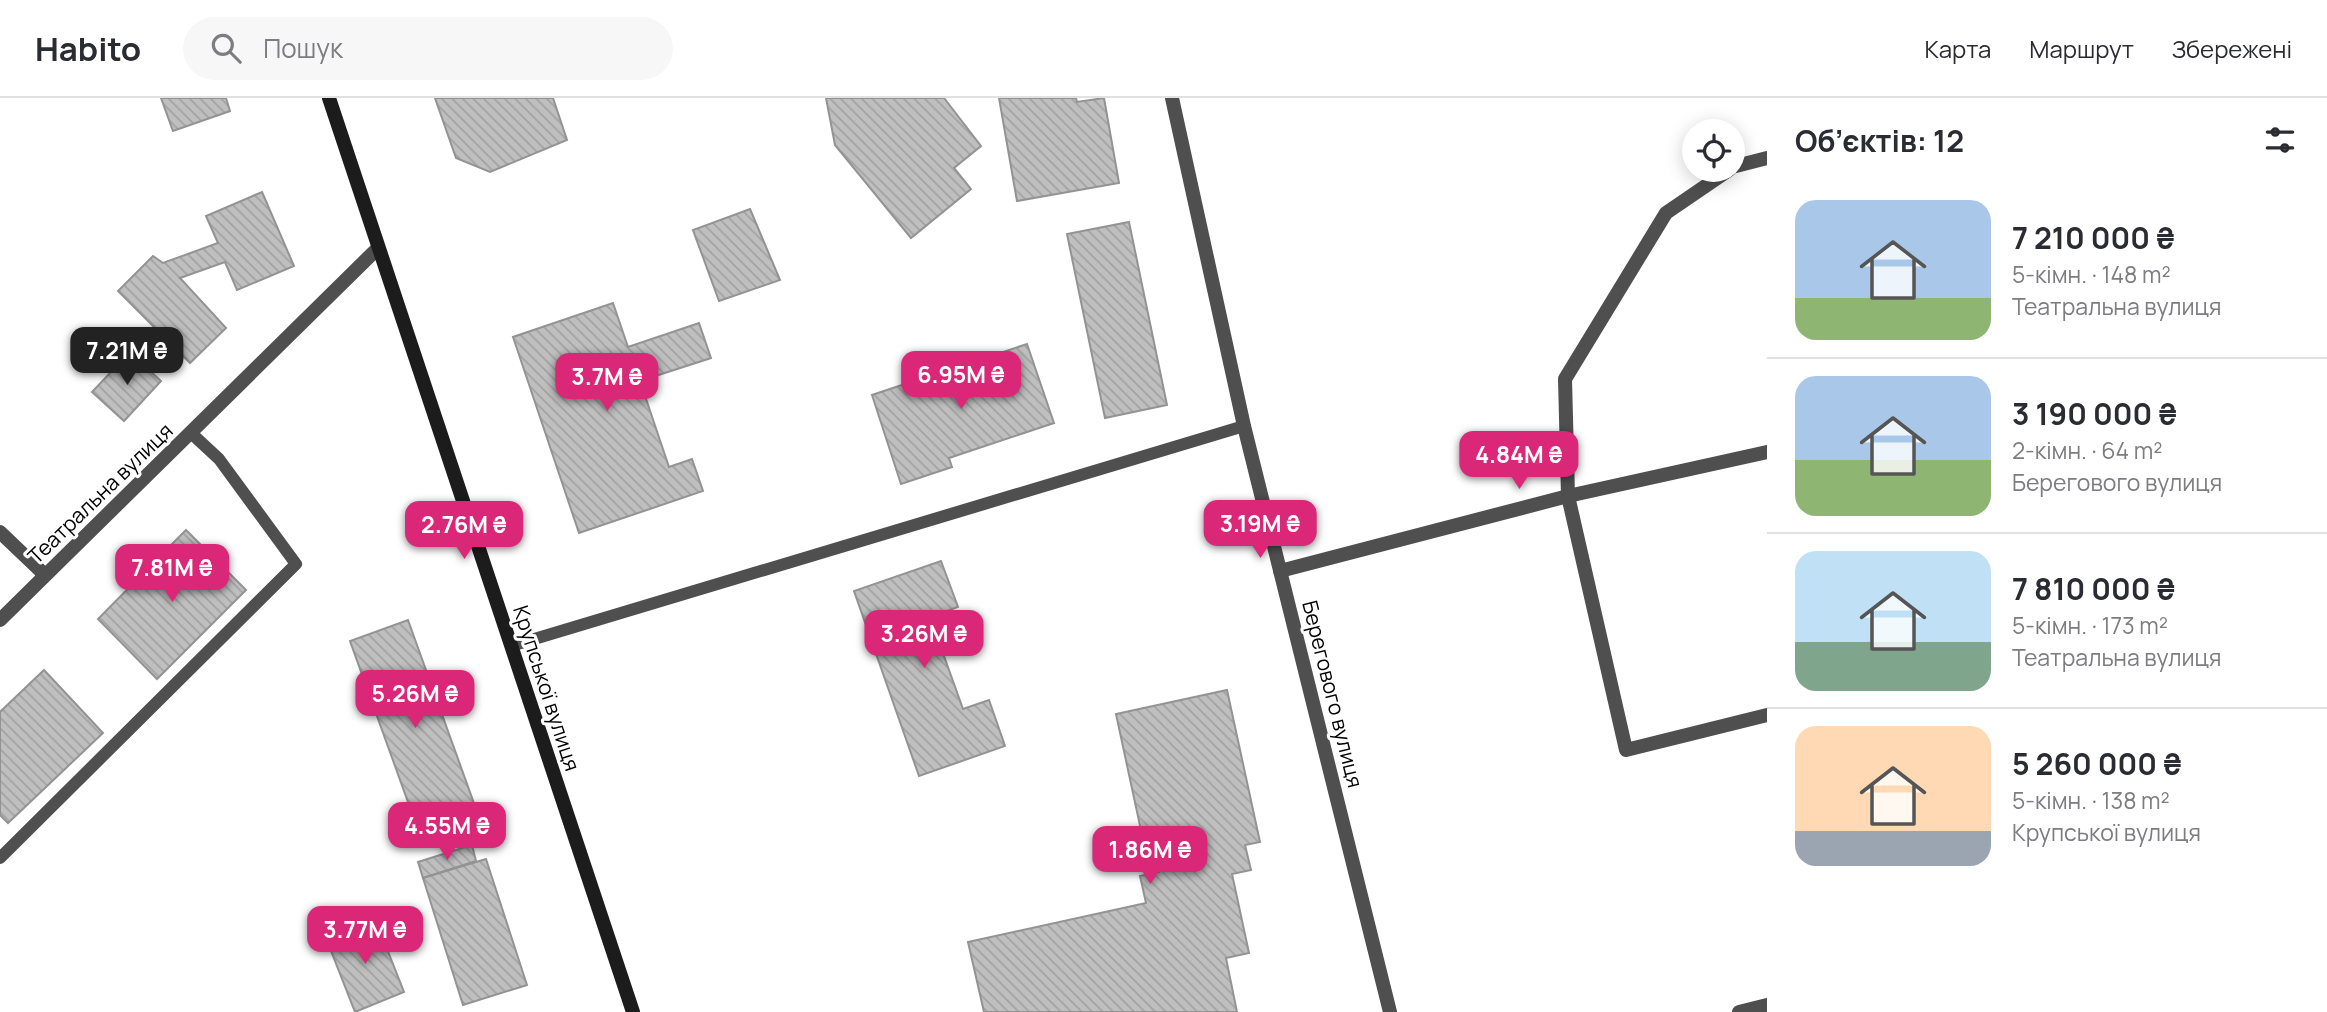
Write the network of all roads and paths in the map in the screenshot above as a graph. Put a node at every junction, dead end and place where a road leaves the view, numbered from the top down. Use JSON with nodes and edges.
{"nodes":[{"id":1,"x":329,"y":98,"type":"edge"},
{"id":2,"x":1171,"y":98,"type":"edge"},
{"id":3,"x":1767,"y":158,"type":"edge"},
{"id":4,"x":1745,"y":164,"type":"edge"},
{"id":5,"x":1710,"y":182,"type":"edge"},
{"id":6,"x":378,"y":248,"type":"junction"},
{"id":7,"x":1244,"y":426,"type":"junction"},
{"id":8,"x":191,"y":433,"type":"junction"},
{"id":9,"x":1767,"y":452,"type":"edge"},
{"id":10,"x":1568,"y":496,"type":"junction"},
{"id":11,"x":0,"y":532,"type":"edge"},
{"id":12,"x":1280,"y":571,"type":"junction"},
{"id":13,"x":45,"y":575,"type":"junction"},
{"id":14,"x":0,"y":620,"type":"edge"},
{"id":15,"x":511,"y":646,"type":"junction"},
{"id":16,"x":1767,"y":715,"type":"edge"},
{"id":17,"x":0,"y":858,"type":"edge"},
{"id":18,"x":1767,"y":1005,"type":"edge"},
{"id":19,"x":634,"y":1012,"type":"edge"},
{"id":20,"x":1390,"y":1012,"type":"edge"},
{"id":21,"x":1739,"y":1012,"type":"edge"}],
"edges":[{"from":1,"to":6,"type":"main road","name":"Крупської вулиця"},
{"from":2,"to":7,"type":"street","name":"Берегового вулиця"},
{"from":3,"to":4,"type":"street"},
{"from":5,"to":10,"type":"street"},
{"from":6,"to":8,"type":"street","name":"Театральна вулиця"},
{"from":6,"to":15,"type":"main road","name":"Крупської вулиця"},
{"from":7,"to":12,"type":"street","name":"Берегового вулиця"},
{"from":7,"to":15,"type":"lane"},
{"from":8,"to":13,"type":"street","name":"Театральна вулиця"},
{"from":8,"to":17,"type":"lane"},
{"from":9,"to":10,"type":"street"},
{"from":10,"to":12,"type":"street"},
{"from":10,"to":16,"type":"street"},
{"from":11,"to":13,"type":"street"},
{"from":12,"to":20,"type":"street","name":"Берегового вулиця"},
{"from":13,"to":14,"type":"street","name":"Театральна вулиця"},
{"from":15,"to":19,"type":"main road","name":"Крупської вулиця"},
{"from":18,"to":21,"type":"street"}]}
